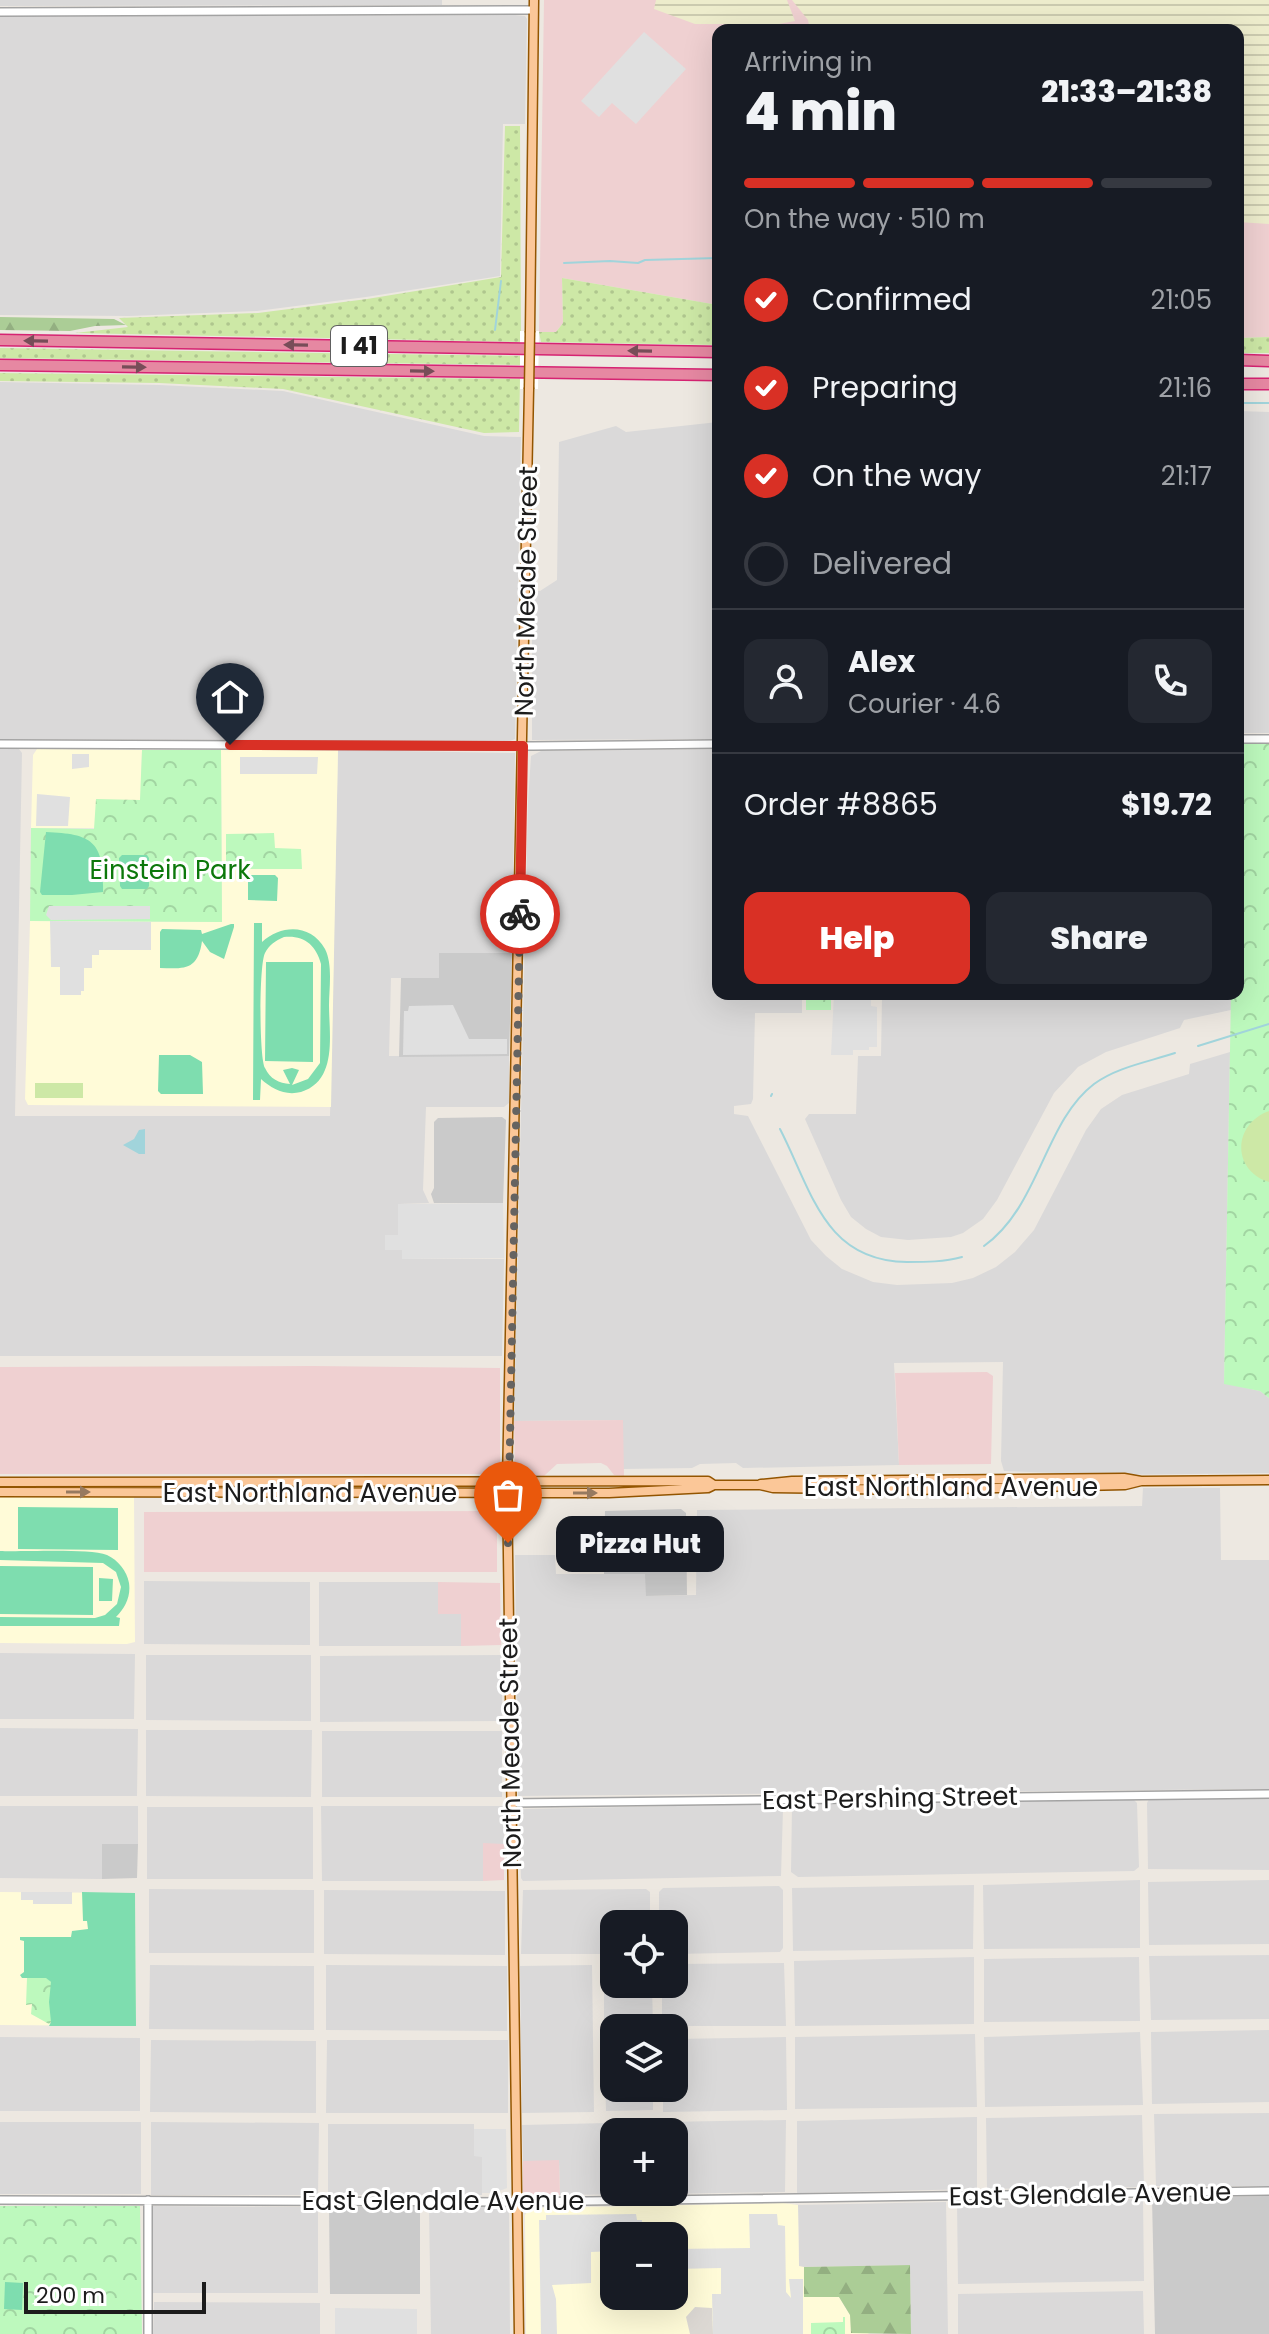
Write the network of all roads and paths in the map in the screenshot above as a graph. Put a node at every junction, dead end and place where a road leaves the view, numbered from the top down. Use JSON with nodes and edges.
{"nodes":[{"id":1,"x":534,"y":5,"type":"edge"},
{"id":2,"x":0,"y":12,"type":"edge"},
{"id":3,"x":0,"y":340,"type":"edge"},
{"id":4,"x":712,"y":352,"type":"edge"},
{"id":5,"x":1244,"y":360,"type":"edge"},
{"id":6,"x":1269,"y":361,"type":"edge"},
{"id":7,"x":0,"y":365,"type":"edge"},
{"id":8,"x":712,"y":375,"type":"edge"},
{"id":9,"x":1244,"y":384,"type":"edge"},
{"id":10,"x":1269,"y":384,"type":"edge"},
{"id":11,"x":1244,"y":739,"type":"edge"},
{"id":12,"x":1269,"y":739,"type":"edge"},
{"id":13,"x":0,"y":744,"type":"edge"},
{"id":14,"x":712,"y":744,"type":"edge"},
{"id":15,"x":523,"y":746,"type":"junction"},
{"id":16,"x":1269,"y":1480,"type":"edge"},
{"id":17,"x":0,"y":1482,"type":"edge"},
{"id":18,"x":507,"y":1483,"type":"junction"},
{"id":19,"x":714,"y":1485,"type":"junction"},
{"id":20,"x":0,"y":1492,"type":"edge"},
{"id":21,"x":507,"y":1493,"type":"junction"},
{"id":22,"x":1269,"y":1794,"type":"edge"},
{"id":23,"x":511,"y":1803,"type":"junction"},
{"id":24,"x":1269,"y":2191,"type":"edge"},
{"id":25,"x":0,"y":2200,"type":"edge"},
{"id":26,"x":148,"y":2200,"type":"junction"},
{"id":27,"x":517,"y":2202,"type":"junction"},
{"id":28,"x":148,"y":2334,"type":"edge"},
{"id":29,"x":519,"y":2334,"type":"edge"}],
"edges":[{"from":1,"to":2,"type":"street"},
{"from":1,"to":15,"type":"main road","name":"North Meade Street","bridge":true},
{"from":4,"to":3,"type":"highway","number":"I 41","one_way":true},
{"from":5,"to":6,"type":"highway"},
{"from":7,"to":8,"type":"highway","number":"I 41","one_way":true},
{"from":9,"to":10,"type":"highway"},
{"from":11,"to":12,"type":"street"},
{"from":13,"to":15,"type":"street"},
{"from":14,"to":15,"type":"street"},
{"from":15,"to":18,"type":"main road","name":"North Meade Street"},
{"from":16,"to":19,"type":"main road","name":"East Northland Avenue"},
{"from":17,"to":18,"type":"main road","name":"East Northland Avenue"},
{"from":18,"to":19,"type":"main road","name":"East Northland Avenue"},
{"from":18,"to":21,"type":"main road","name":"North Meade Street"},
{"from":21,"to":19,"type":"main road","name":"East Northland Avenue","one_way":true},
{"from":20,"to":21,"type":"main road","name":"East Northland Avenue","one_way":true},
{"from":21,"to":23,"type":"main road","name":"North Meade Street"},
{"from":22,"to":23,"type":"street","name":"East Pershing Street"},
{"from":23,"to":27,"type":"main road","name":"North Meade Street"},
{"from":24,"to":27,"type":"street","name":"East Glendale Avenue"},
{"from":25,"to":26,"type":"street","name":"East Glendale Avenue"},
{"from":26,"to":27,"type":"street","name":"East Glendale Avenue"},
{"from":26,"to":28,"type":"street"},
{"from":27,"to":29,"type":"main road","name":"North Meade Street"}]}
